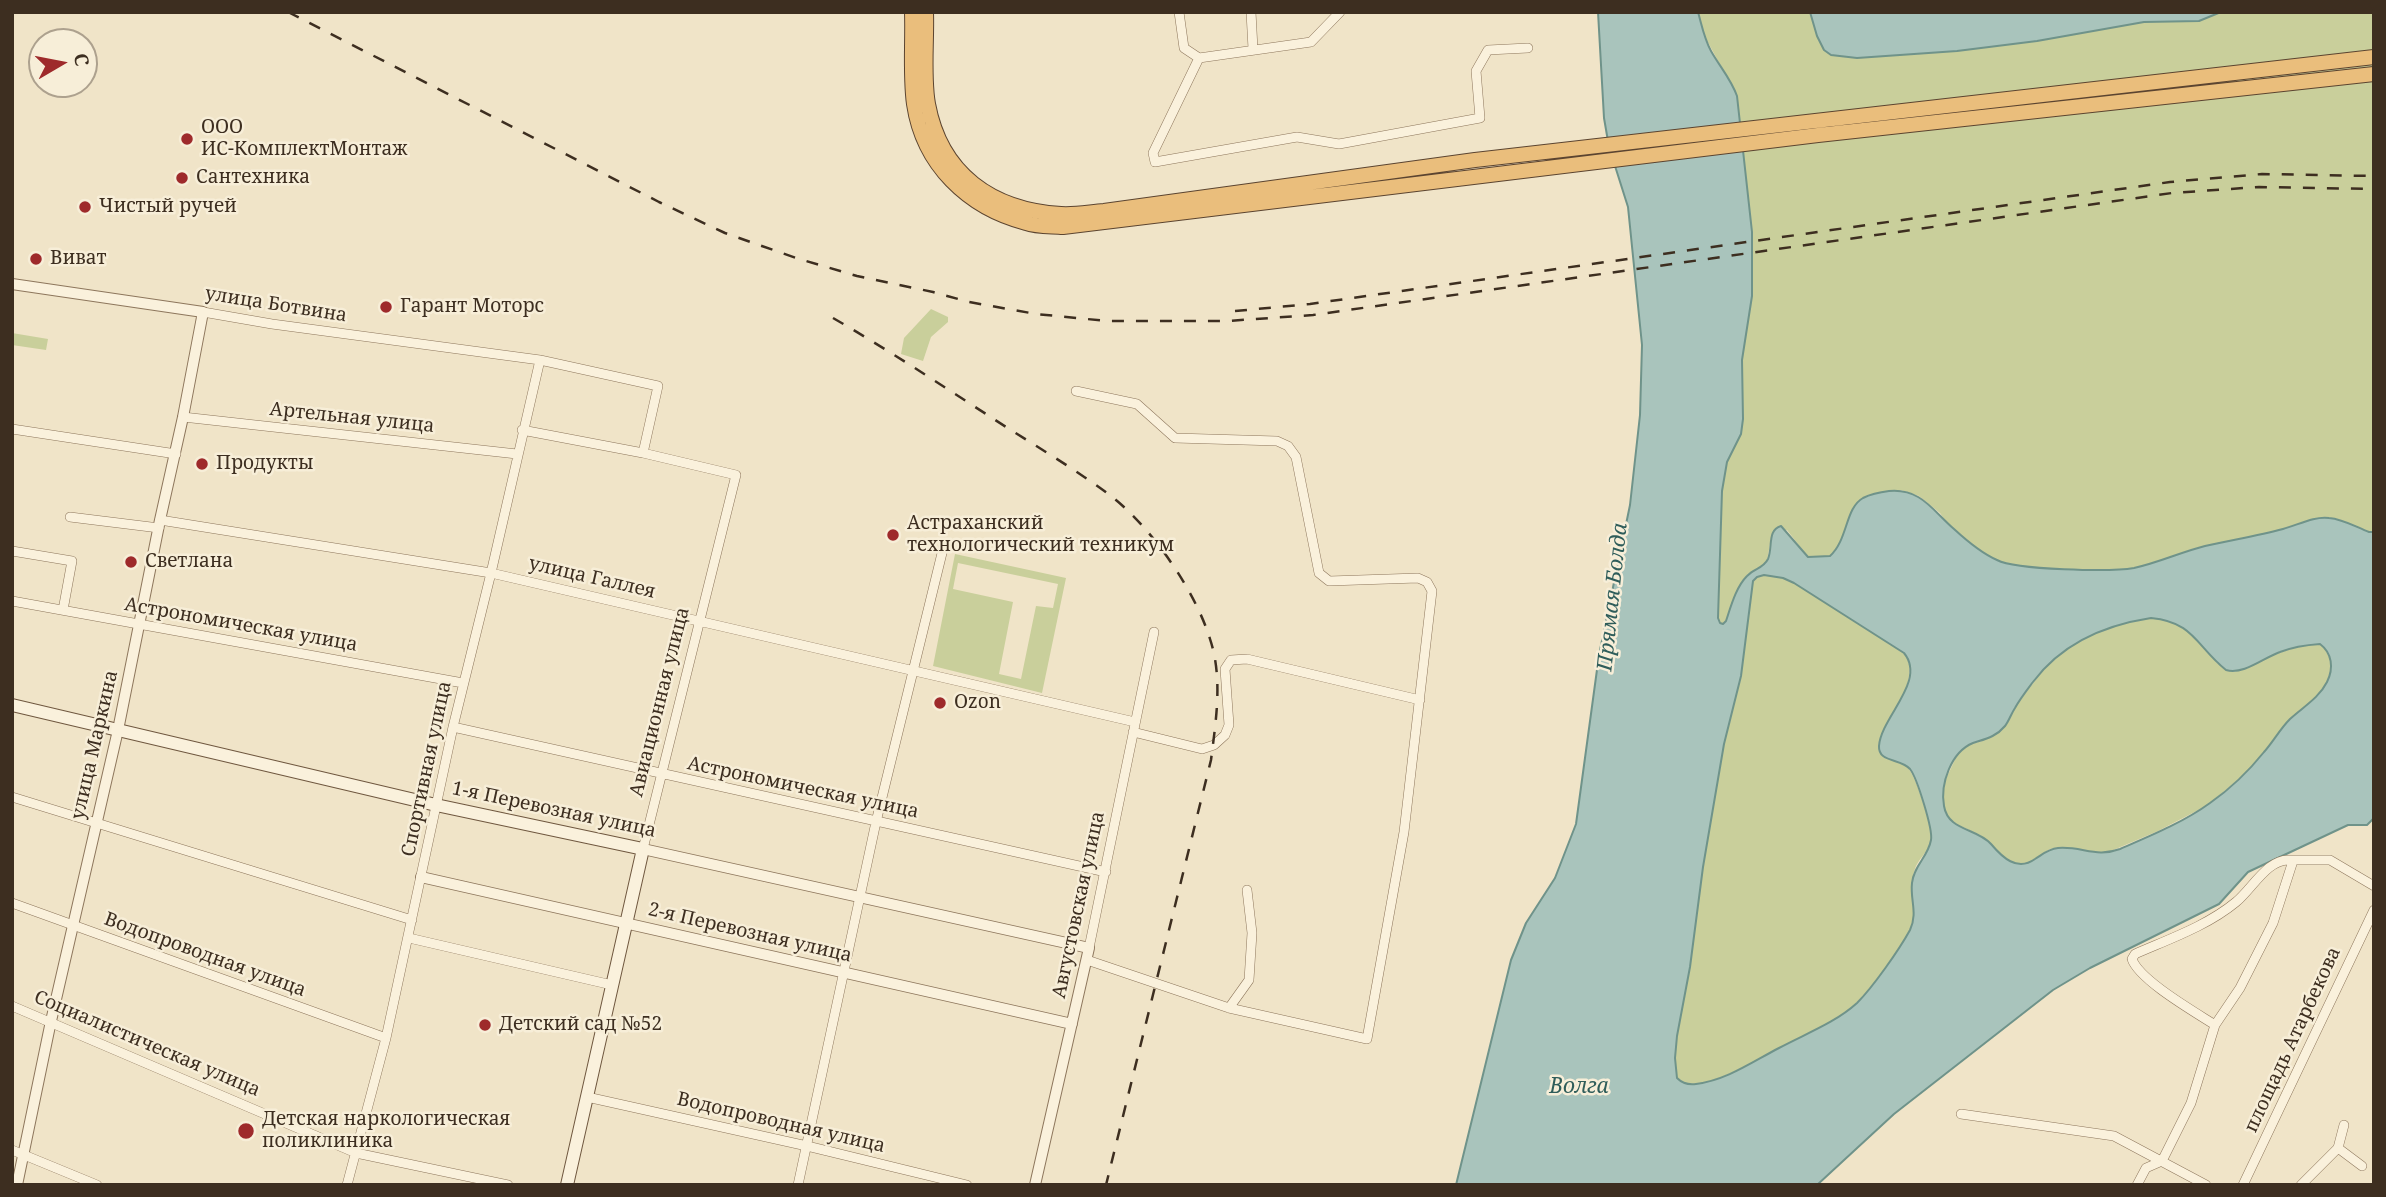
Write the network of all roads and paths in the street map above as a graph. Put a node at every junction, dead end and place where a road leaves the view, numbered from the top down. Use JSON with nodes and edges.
{"nodes":[{"id":1,"x":912,"y":12,"type":"edge"},
{"id":2,"x":926,"y":12,"type":"edge"},
{"id":3,"x":1180,"y":12,"type":"edge"},
{"id":4,"x":1251,"y":12,"type":"edge"},
{"id":5,"x":1340,"y":12,"type":"edge"},
{"id":6,"x":1528,"y":48,"type":"dead end"},
{"id":7,"x":1253,"y":49,"type":"junction"},
{"id":8,"x":2374,"y":57,"type":"edge"},
{"id":9,"x":1199,"y":58,"type":"junction"},
{"id":10,"x":2374,"y":74,"type":"edge"},
{"id":11,"x":1818,"y":129,"type":"junction"},
{"id":12,"x":12,"y":284,"type":"edge"},
{"id":13,"x":203,"y":312,"type":"junction"},
{"id":14,"x":540,"y":360,"type":"junction"},
{"id":15,"x":1076,"y":391,"type":"dead end"},
{"id":16,"x":183,"y":418,"type":"junction"},
{"id":17,"x":12,"y":429,"type":"edge"},
{"id":18,"x":522,"y":430,"type":"junction"},
{"id":19,"x":643,"y":453,"type":"junction"},
{"id":20,"x":176,"y":454,"type":"junction"},
{"id":21,"x":517,"y":454,"type":"junction"},
{"id":22,"x":70,"y":517,"type":"dead end"},
{"id":23,"x":160,"y":524,"type":"junction"},
{"id":24,"x":944,"y":545,"type":"dead end"},
{"id":25,"x":12,"y":551,"type":"edge"},
{"id":26,"x":491,"y":573,"type":"junction"},
{"id":27,"x":12,"y":601,"type":"edge"},
{"id":28,"x":63,"y":610,"type":"junction"},
{"id":29,"x":701,"y":620,"type":"junction"},
{"id":30,"x":139,"y":624,"type":"junction"},
{"id":31,"x":1154,"y":632,"type":"dead end"},
{"id":32,"x":915,"y":670,"type":"junction"},
{"id":33,"x":463,"y":684,"type":"junction"},
{"id":34,"x":1420,"y":700,"type":"junction"},
{"id":35,"x":12,"y":705,"type":"edge"},
{"id":36,"x":453,"y":727,"type":"junction"},
{"id":37,"x":1134,"y":727,"type":"junction"},
{"id":38,"x":118,"y":730,"type":"junction"},
{"id":39,"x":661,"y":775,"type":"junction"},
{"id":40,"x":12,"y":797,"type":"edge"},
{"id":41,"x":436,"y":804,"type":"junction"},
{"id":42,"x":96,"y":822,"type":"junction"},
{"id":43,"x":876,"y":822,"type":"junction"},
{"id":44,"x":643,"y":849,"type":"junction"},
{"id":45,"x":2291,"y":862,"type":"junction"},
{"id":46,"x":1106,"y":872,"type":"junction"},
{"id":47,"x":421,"y":877,"type":"junction"},
{"id":48,"x":2374,"y":886,"type":"edge"},
{"id":49,"x":1247,"y":890,"type":"dead end"},
{"id":50,"x":859,"y":897,"type":"junction"},
{"id":51,"x":12,"y":903,"type":"edge"},
{"id":52,"x":2374,"y":910,"type":"edge"},
{"id":53,"x":412,"y":920,"type":"junction"},
{"id":54,"x":626,"y":923,"type":"junction"},
{"id":55,"x":74,"y":926,"type":"junction"},
{"id":56,"x":409,"y":938,"type":"junction"},
{"id":57,"x":1088,"y":954,"type":"junction"},
{"id":58,"x":844,"y":972,"type":"junction"},
{"id":59,"x":612,"y":985,"type":"junction"},
{"id":60,"x":12,"y":1006,"type":"edge"},
{"id":61,"x":1229,"y":1008,"type":"junction"},
{"id":62,"x":51,"y":1021,"type":"junction"},
{"id":63,"x":1072,"y":1024,"type":"junction"},
{"id":64,"x":2215,"y":1026,"type":"junction"},
{"id":65,"x":386,"y":1038,"type":"junction"},
{"id":66,"x":587,"y":1097,"type":"junction"},
{"id":67,"x":1961,"y":1114,"type":"dead end"},
{"id":68,"x":2344,"y":1125,"type":"dead end"},
{"id":69,"x":807,"y":1146,"type":"junction"},
{"id":70,"x":2338,"y":1148,"type":"junction"},
{"id":71,"x":18,"y":1152,"type":"edge"},
{"id":72,"x":356,"y":1153,"type":"junction"},
{"id":73,"x":2162,"y":1161,"type":"junction"},
{"id":74,"x":2362,"y":1166,"type":"dead end"},
{"id":75,"x":2245,"y":1184,"type":"edge"},
{"id":76,"x":17,"y":1185,"type":"edge"},
{"id":77,"x":97,"y":1185,"type":"edge"},
{"id":78,"x":347,"y":1185,"type":"edge"},
{"id":79,"x":508,"y":1185,"type":"edge"},
{"id":80,"x":567,"y":1185,"type":"edge"},
{"id":81,"x":798,"y":1185,"type":"edge"},
{"id":82,"x":967,"y":1185,"type":"edge"},
{"id":83,"x":1035,"y":1185,"type":"edge"},
{"id":84,"x":2137,"y":1185,"type":"edge"},
{"id":85,"x":2206,"y":1185,"type":"edge"},
{"id":86,"x":2301,"y":1185,"type":"edge"}],
"edges":[{"from":1,"to":11,"type":"highway"},
{"from":2,"to":11,"type":"highway"},
{"from":3,"to":9,"type":"street"},
{"from":4,"to":7,"type":"street"},
{"from":5,"to":7,"type":"street"},
{"from":6,"to":9,"type":"street"},
{"from":7,"to":9,"type":"street"},
{"from":8,"to":11,"type":"highway"},
{"from":10,"to":11,"type":"highway"},
{"from":12,"to":13,"type":"street","name":"улица Ботвина"},
{"from":13,"to":14,"type":"street","name":"улица Ботвина"},
{"from":13,"to":16,"type":"street","name":"улица Маркина"},
{"from":14,"to":18,"type":"street","name":"Спортивная улица"},
{"from":14,"to":19,"type":"street","name":"улица Ботвина"},
{"from":15,"to":34,"type":"street"},
{"from":16,"to":20,"type":"street","name":"улица Маркина"},
{"from":16,"to":21,"type":"street","name":"Артельная улица"},
{"from":17,"to":20,"type":"street"},
{"from":18,"to":19,"type":"street"},
{"from":18,"to":21,"type":"street","name":"Спортивная улица"},
{"from":19,"to":29,"type":"street","name":"Авиационная улица"},
{"from":20,"to":23,"type":"street","name":"улица Маркина"},
{"from":21,"to":26,"type":"street","name":"Спортивная улица"},
{"from":22,"to":23,"type":"street","name":"улица Галлея"},
{"from":23,"to":26,"type":"street","name":"улица Галлея"},
{"from":23,"to":30,"type":"street","name":"улица Маркина"},
{"from":24,"to":32,"type":"street"},
{"from":25,"to":28,"type":"street"},
{"from":26,"to":29,"type":"street","name":"улица Галлея"},
{"from":26,"to":33,"type":"street","name":"Спортивная улица"},
{"from":27,"to":28,"type":"street","name":"Астрономическая улица"},
{"from":28,"to":30,"type":"street","name":"Астрономическая улица"},
{"from":29,"to":32,"type":"street","name":"улица Галлея"},
{"from":29,"to":39,"type":"street","name":"Авиационная улица"},
{"from":30,"to":33,"type":"street","name":"Астрономическая улица"},
{"from":30,"to":38,"type":"street","name":"улица Маркина"},
{"from":31,"to":37,"type":"street","name":"Августовская улица"},
{"from":32,"to":37,"type":"street","name":"улица Галлея"},
{"from":32,"to":43,"type":"street"},
{"from":33,"to":36,"type":"street","name":"Спортивная улица"},
{"from":34,"to":37,"type":"street","name":"улица Галлея"},
{"from":34,"to":61,"type":"street"},
{"from":35,"to":38,"type":"main road","name":"1-я Перевозная улица"},
{"from":36,"to":39,"type":"street","name":"Астрономическая улица"},
{"from":36,"to":41,"type":"street","name":"Спортивная улица"},
{"from":37,"to":46,"type":"street","name":"Августовская улица"},
{"from":38,"to":41,"type":"main road","name":"1-я Перевозная улица"},
{"from":38,"to":42,"type":"street","name":"улица Маркина"},
{"from":39,"to":43,"type":"street","name":"Астрономическая улица"},
{"from":39,"to":44,"type":"street","name":"Авиационная улица"},
{"from":40,"to":42,"type":"street"},
{"from":41,"to":44,"type":"main road","name":"1-я Перевозная улица"},
{"from":41,"to":47,"type":"street","name":"Спортивная улица"},
{"from":42,"to":53,"type":"street"},
{"from":42,"to":55,"type":"street","name":"улица Маркина"},
{"from":43,"to":46,"type":"street","name":"Астрономическая улица"},
{"from":43,"to":50,"type":"street"},
{"from":44,"to":50,"type":"street","name":"1-я Перевозная улица"},
{"from":44,"to":54,"type":"main road","name":"Авиационная улица"},
{"from":45,"to":48,"type":"street"},
{"from":45,"to":64,"type":"street"},
{"from":45,"to":64,"type":"street"},
{"from":46,"to":57,"type":"street","name":"Августовская улица"},
{"from":47,"to":53,"type":"street","name":"Спортивная улица"},
{"from":47,"to":54,"type":"street","name":"2-я Перевозная улица"},
{"from":49,"to":61,"type":"street"},
{"from":50,"to":57,"type":"street","name":"1-я Перевозная улица"},
{"from":50,"to":58,"type":"street"},
{"from":51,"to":55,"type":"street","name":"Водопроводная улица"},
{"from":52,"to":75,"type":"street","name":"площадь Атарбекова"},
{"from":53,"to":56,"type":"street","name":"Спортивная улица"},
{"from":54,"to":58,"type":"street","name":"2-я Перевозная улица"},
{"from":54,"to":59,"type":"main road","name":"Авиационная улица"},
{"from":55,"to":62,"type":"street","name":"улица Маркина"},
{"from":55,"to":65,"type":"street","name":"Водопроводная улица"},
{"from":56,"to":59,"type":"street"},
{"from":56,"to":65,"type":"street","name":"Спортивная улица"},
{"from":57,"to":61,"type":"street"},
{"from":57,"to":63,"type":"street","name":"Августовская улица"},
{"from":58,"to":63,"type":"street","name":"2-я Перевозная улица"},
{"from":58,"to":69,"type":"street"},
{"from":59,"to":66,"type":"main road","name":"Авиационная улица"},
{"from":60,"to":62,"type":"street","name":"Социалистическая улица"},
{"from":62,"to":71,"type":"street","name":"улица Маркина"},
{"from":62,"to":72,"type":"street","name":"Социалистическая улица"},
{"from":63,"to":83,"type":"street","name":"Августовская улица"},
{"from":64,"to":73,"type":"street"},
{"from":65,"to":72,"type":"street","name":"Спортивная улица"},
{"from":66,"to":69,"type":"street","name":"Водопроводная улица"},
{"from":66,"to":80,"type":"main road","name":"Авиационная улица"},
{"from":67,"to":73,"type":"street"},
{"from":68,"to":70,"type":"street"},
{"from":69,"to":81,"type":"street"},
{"from":69,"to":82,"type":"street","name":"Водопроводная улица"},
{"from":70,"to":74,"type":"street"},
{"from":70,"to":86,"type":"street"},
{"from":71,"to":76,"type":"street","name":"улица Маркина"},
{"from":71,"to":77,"type":"street"},
{"from":72,"to":78,"type":"street","name":"Спортивная улица"},
{"from":72,"to":79,"type":"street","name":"Социалистическая улица"},
{"from":73,"to":84,"type":"street"},
{"from":73,"to":85,"type":"street"}]}
